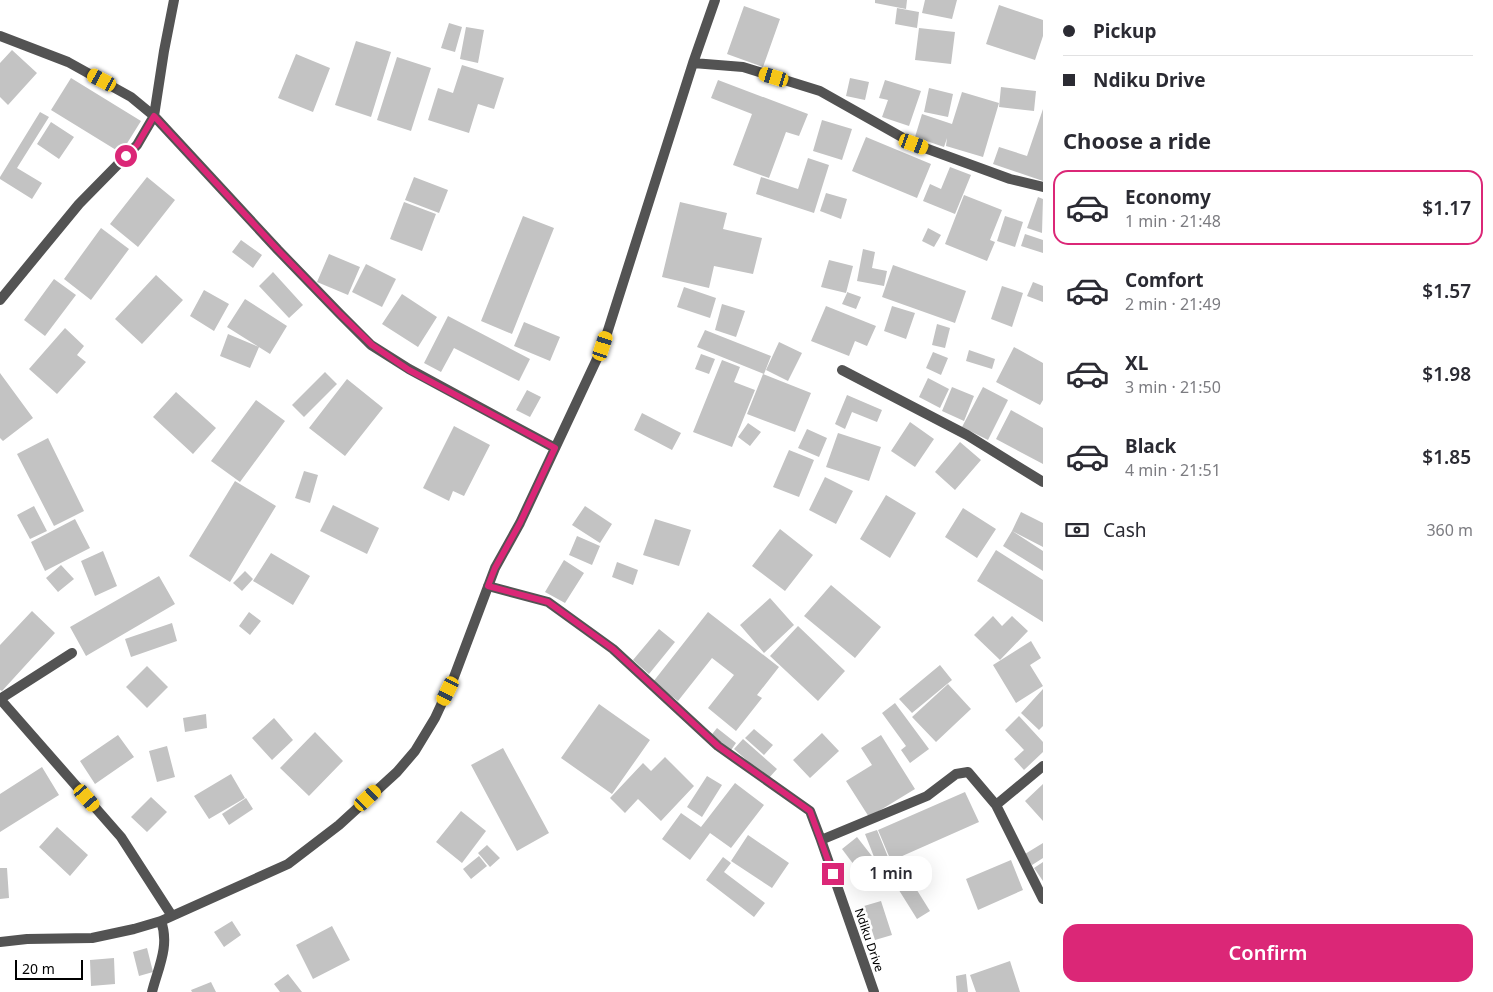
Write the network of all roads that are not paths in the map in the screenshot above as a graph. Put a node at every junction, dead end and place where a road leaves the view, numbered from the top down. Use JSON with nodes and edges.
{"nodes":[{"id":1,"x":174,"y":0,"type":"edge"},
{"id":2,"x":716,"y":0,"type":"edge"},
{"id":3,"x":0,"y":36,"type":"edge"},
{"id":4,"x":693,"y":63,"type":"junction"},
{"id":5,"x":154,"y":116,"type":"junction"},
{"id":6,"x":1043,"y":187,"type":"edge"},
{"id":7,"x":0,"y":300,"type":"edge"},
{"id":8,"x":842,"y":370,"type":"dead end"},
{"id":9,"x":555,"y":448,"type":"junction"},
{"id":10,"x":1043,"y":482,"type":"edge"},
{"id":11,"x":488,"y":586,"type":"junction"},
{"id":12,"x":72,"y":653,"type":"dead end"},
{"id":13,"x":0,"y":699,"type":"edge"},
{"id":14,"x":1043,"y":766,"type":"edge"},
{"id":15,"x":996,"y":804,"type":"junction"},
{"id":16,"x":821,"y":840,"type":"junction"},
{"id":17,"x":1043,"y":899,"type":"edge"},
{"id":18,"x":172,"y":916,"type":"junction"},
{"id":19,"x":161,"y":921,"type":"junction"},
{"id":20,"x":0,"y":942,"type":"edge"},
{"id":21,"x":152,"y":992,"type":"edge"},
{"id":22,"x":874,"y":992,"type":"edge"}],
"edges":[{"from":1,"to":5,"type":"street"},
{"from":2,"to":4,"type":"street"},
{"from":3,"to":5,"type":"street"},
{"from":4,"to":6,"type":"street"},
{"from":4,"to":9,"type":"street"},
{"from":5,"to":7,"type":"street"},
{"from":5,"to":9,"type":"street"},
{"from":8,"to":10,"type":"street"},
{"from":9,"to":11,"type":"street"},
{"from":11,"to":16,"type":"street","name":"Ndiku Drive"},
{"from":11,"to":18,"type":"street"},
{"from":12,"to":13,"type":"street"},
{"from":13,"to":18,"type":"street"},
{"from":14,"to":15,"type":"street"},
{"from":15,"to":16,"type":"street"},
{"from":15,"to":17,"type":"street"},
{"from":16,"to":22,"type":"street","name":"Ndiku Drive"},
{"from":18,"to":19,"type":"street"},
{"from":19,"to":20,"type":"street"},
{"from":19,"to":21,"type":"street"}]}
